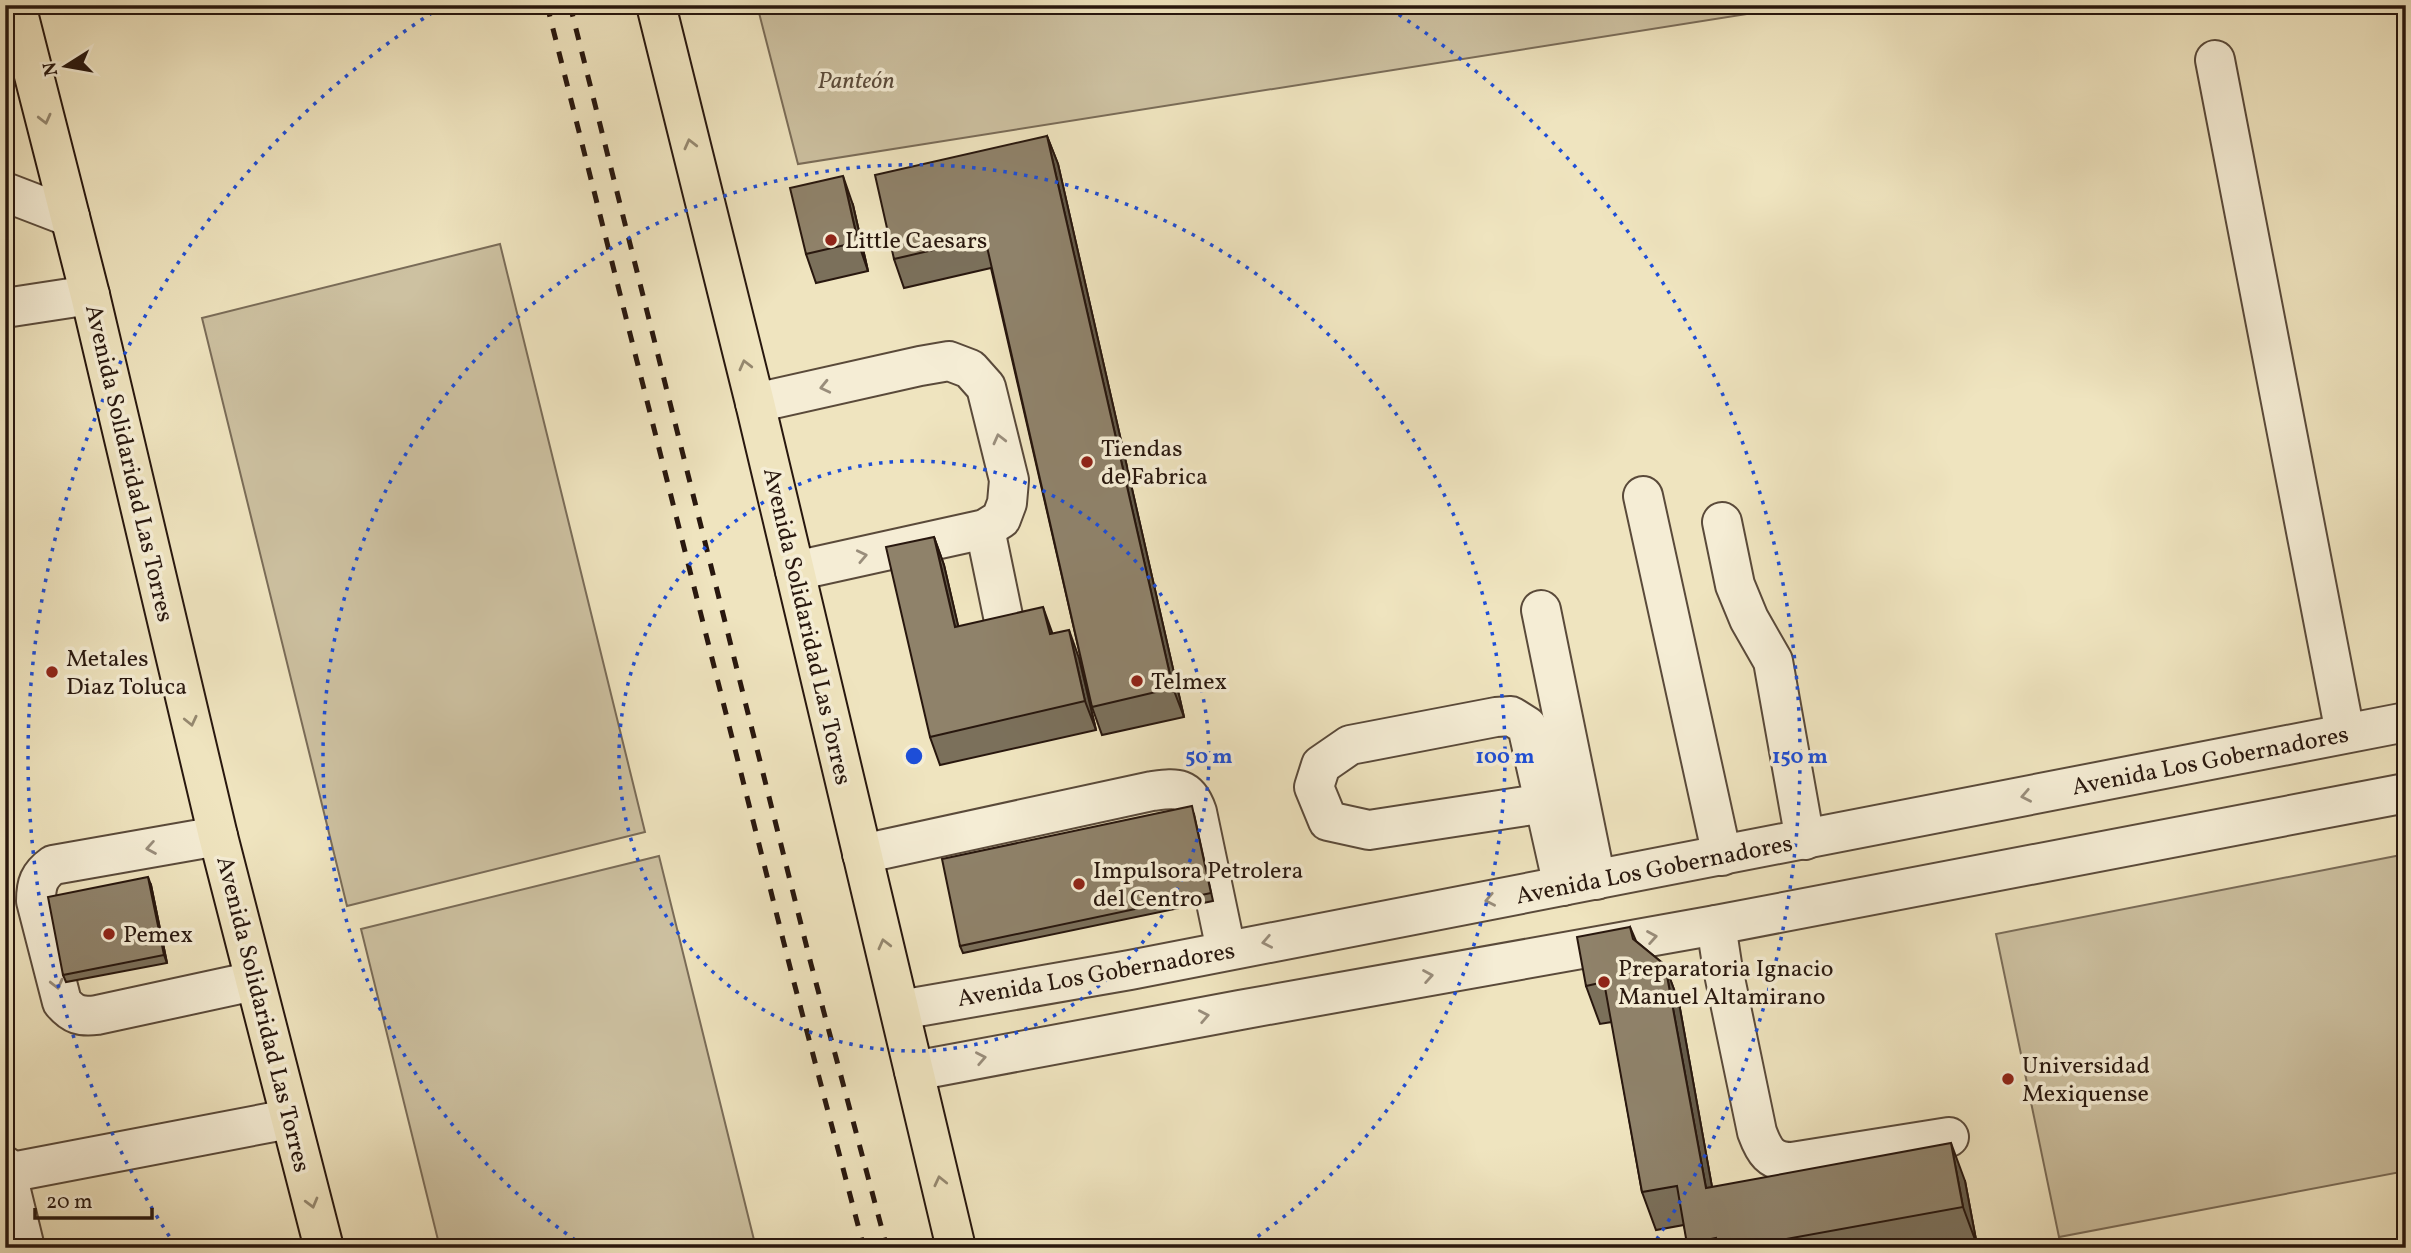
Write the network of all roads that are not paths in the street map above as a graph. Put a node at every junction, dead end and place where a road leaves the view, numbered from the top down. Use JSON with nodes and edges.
{"nodes":[{"id":1,"x":16,"y":5,"type":"edge"},
{"id":2,"x":656,"y":5,"type":"edge"},
{"id":3,"x":2215,"y":60,"type":"dead end"},
{"id":4,"x":5,"y":192,"type":"edge"},
{"id":5,"x":70,"y":217,"type":"junction"},
{"id":6,"x":90,"y":295,"type":"junction"},
{"id":7,"x":5,"y":308,"type":"edge"},
{"id":8,"x":755,"y":403,"type":"junction"},
{"id":9,"x":1643,"y":496,"type":"dead end"},
{"id":10,"x":1722,"y":522,"type":"dead end"},
{"id":11,"x":985,"y":529,"type":"junction"},
{"id":12,"x":795,"y":571,"type":"junction"},
{"id":13,"x":1541,"y":610,"type":"dead end"},
{"id":14,"x":1003,"y":616,"type":"edge"},
{"id":15,"x":2406,"y":722,"type":"edge"},
{"id":16,"x":2345,"y":733,"type":"junction"},
{"id":17,"x":2406,"y":793,"type":"edge"},
{"id":18,"x":1546,"y":803,"type":"junction"},
{"id":19,"x":218,"y":836,"type":"junction"},
{"id":20,"x":1805,"y":840,"type":"junction"},
{"id":21,"x":862,"y":854,"type":"junction"},
{"id":22,"x":1722,"y":856,"type":"junction"},
{"id":23,"x":1580,"y":883,"type":"junction"},
{"id":24,"x":1716,"y":925,"type":"junction"},
{"id":25,"x":1226,"y":950,"type":"junction"},
{"id":26,"x":1130,"y":970,"type":"junction"},
{"id":27,"x":254,"y":981,"type":"junction"},
{"id":28,"x":900,"y":1010,"type":"junction"},
{"id":29,"x":1141,"y":1028,"type":"junction"},
{"id":30,"x":914,"y":1071,"type":"junction"},
{"id":31,"x":289,"y":1119,"type":"junction"},
{"id":32,"x":1949,"y":1137,"type":"dead end"},
{"id":33,"x":6,"y":1169,"type":"edge"},
{"id":34,"x":25,"y":1248,"type":"edge"},
{"id":35,"x":324,"y":1248,"type":"edge"},
{"id":36,"x":956,"y":1248,"type":"edge"}],
"edges":[{"from":1,"to":5,"type":"main road","name":"Avenida Solidaridad Las Torres","one_way":true},
{"from":8,"to":2,"type":"main road","name":"Avenida Solidaridad Las Torres","one_way":true},
{"from":3,"to":16,"type":"street"},
{"from":4,"to":5,"type":"street"},
{"from":5,"to":6,"type":"main road","name":"Avenida Solidaridad Las Torres"},
{"from":6,"to":7,"type":"street"},
{"from":6,"to":19,"type":"main road","name":"Avenida Solidaridad Las Torres","one_way":true},
{"from":11,"to":8,"type":"street","one_way":true},
{"from":8,"to":12,"type":"main road","name":"Avenida Solidaridad Las Torres"},
{"from":9,"to":22,"type":"street"},
{"from":10,"to":20,"type":"street"},
{"from":12,"to":11,"type":"street","one_way":true},
{"from":11,"to":14,"type":"street"},
{"from":12,"to":21,"type":"main road","name":"Avenida Solidaridad Las Torres"},
{"from":13,"to":23,"type":"street"},
{"from":15,"to":16,"type":"street","name":"Avenida Los Gobernadores"},
{"from":16,"to":20,"type":"street","name":"Avenida Los Gobernadores","one_way":true},
{"from":17,"to":24,"type":"street"},
{"from":18,"to":18,"type":"street"},
{"from":18,"to":23,"type":"street"},
{"from":19,"to":27,"type":"main road","name":"Avenida Solidaridad Las Torres"},
{"from":19,"to":27,"type":"street","one_way":true},
{"from":20,"to":22,"type":"street","name":"Avenida Los Gobernadores"},
{"from":21,"to":25,"type":"street"},
{"from":28,"to":21,"type":"main road","name":"Avenida Solidaridad Las Torres","one_way":true},
{"from":22,"to":23,"type":"street","name":"Avenida Los Gobernadores"},
{"from":23,"to":25,"type":"street","name":"Avenida Los Gobernadores","one_way":true},
{"from":29,"to":24,"type":"street","one_way":true},
{"from":24,"to":32,"type":"street"},
{"from":25,"to":26,"type":"street","name":"Avenida Los Gobernadores"},
{"from":26,"to":28,"type":"street","name":"Avenida Los Gobernadores"},
{"from":26,"to":29,"type":"street"},
{"from":27,"to":31,"type":"main road","name":"Avenida Solidaridad Las Torres"},
{"from":28,"to":30,"type":"main road","name":"Avenida Solidaridad Las Torres"},
{"from":30,"to":29,"type":"street","one_way":true},
{"from":36,"to":30,"type":"main road","name":"Avenida Solidaridad Las Torres","one_way":true},
{"from":31,"to":33,"type":"street"},
{"from":31,"to":35,"type":"main road","name":"Avenida Solidaridad Las Torres","one_way":true},
{"from":33,"to":34,"type":"street"}]}
